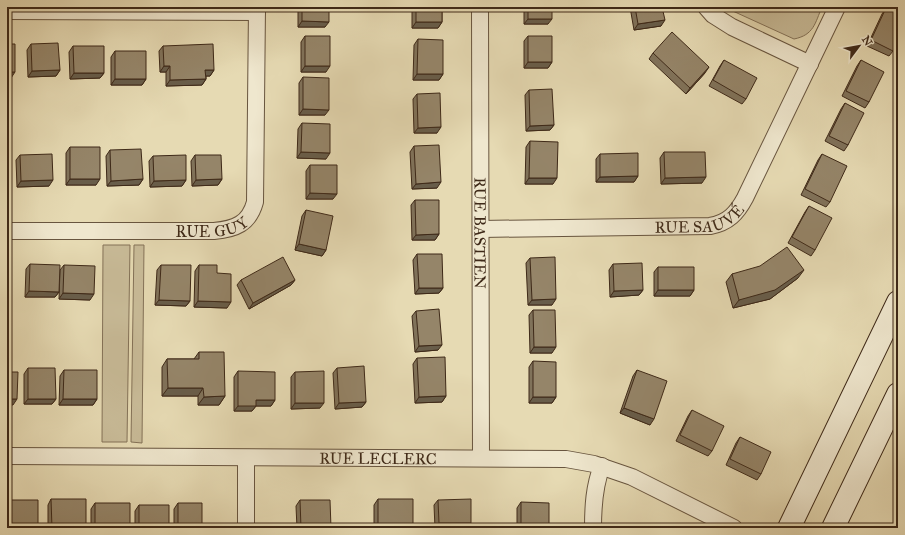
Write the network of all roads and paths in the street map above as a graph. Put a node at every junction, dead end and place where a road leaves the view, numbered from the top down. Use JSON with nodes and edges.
{"nodes":[{"id":1,"x":480,"y":7,"type":"edge"},
{"id":2,"x":706,"y":7,"type":"edge"},
{"id":3,"x":837,"y":7,"type":"edge"},
{"id":4,"x":258,"y":9,"type":"edge"},
{"id":5,"x":7,"y":11,"type":"edge"},
{"id":6,"x":810,"y":64,"type":"junction"},
{"id":7,"x":481,"y":230,"type":"junction"},
{"id":8,"x":7,"y":231,"type":"edge"},
{"id":9,"x":898,"y":302,"type":"edge"},
{"id":10,"x":898,"y":394,"type":"edge"},
{"id":11,"x":7,"y":456,"type":"edge"},
{"id":12,"x":246,"y":458,"type":"junction"},
{"id":13,"x":481,"y":458,"type":"junction"},
{"id":14,"x":602,"y":466,"type":"junction"},
{"id":15,"x":246,"y":528,"type":"edge"},
{"id":16,"x":593,"y":528,"type":"edge"},
{"id":17,"x":734,"y":528,"type":"edge"},
{"id":18,"x":789,"y":528,"type":"edge"},
{"id":19,"x":833,"y":528,"type":"edge"}],
"edges":[{"from":1,"to":7,"type":"street","name":"RUE BASTIEN"},
{"from":2,"to":6,"type":"street"},
{"from":3,"to":6,"type":"street","name":"RUE SAUVÉ"},
{"from":4,"to":5,"type":"street"},
{"from":4,"to":8,"type":"street","name":"RUE GUY"},
{"from":6,"to":7,"type":"street","name":"RUE SAUVÉ"},
{"from":7,"to":13,"type":"street","name":"RUE BASTIEN"},
{"from":9,"to":18,"type":"main road"},
{"from":10,"to":19,"type":"main road"},
{"from":11,"to":12,"type":"street","name":"RUE LECLERC"},
{"from":12,"to":13,"type":"street","name":"RUE LECLERC"},
{"from":12,"to":15,"type":"street"},
{"from":13,"to":14,"type":"street","name":"RUE LECLERC"},
{"from":14,"to":16,"type":"street"},
{"from":14,"to":17,"type":"street","name":"RUE LECLERC"}]}
